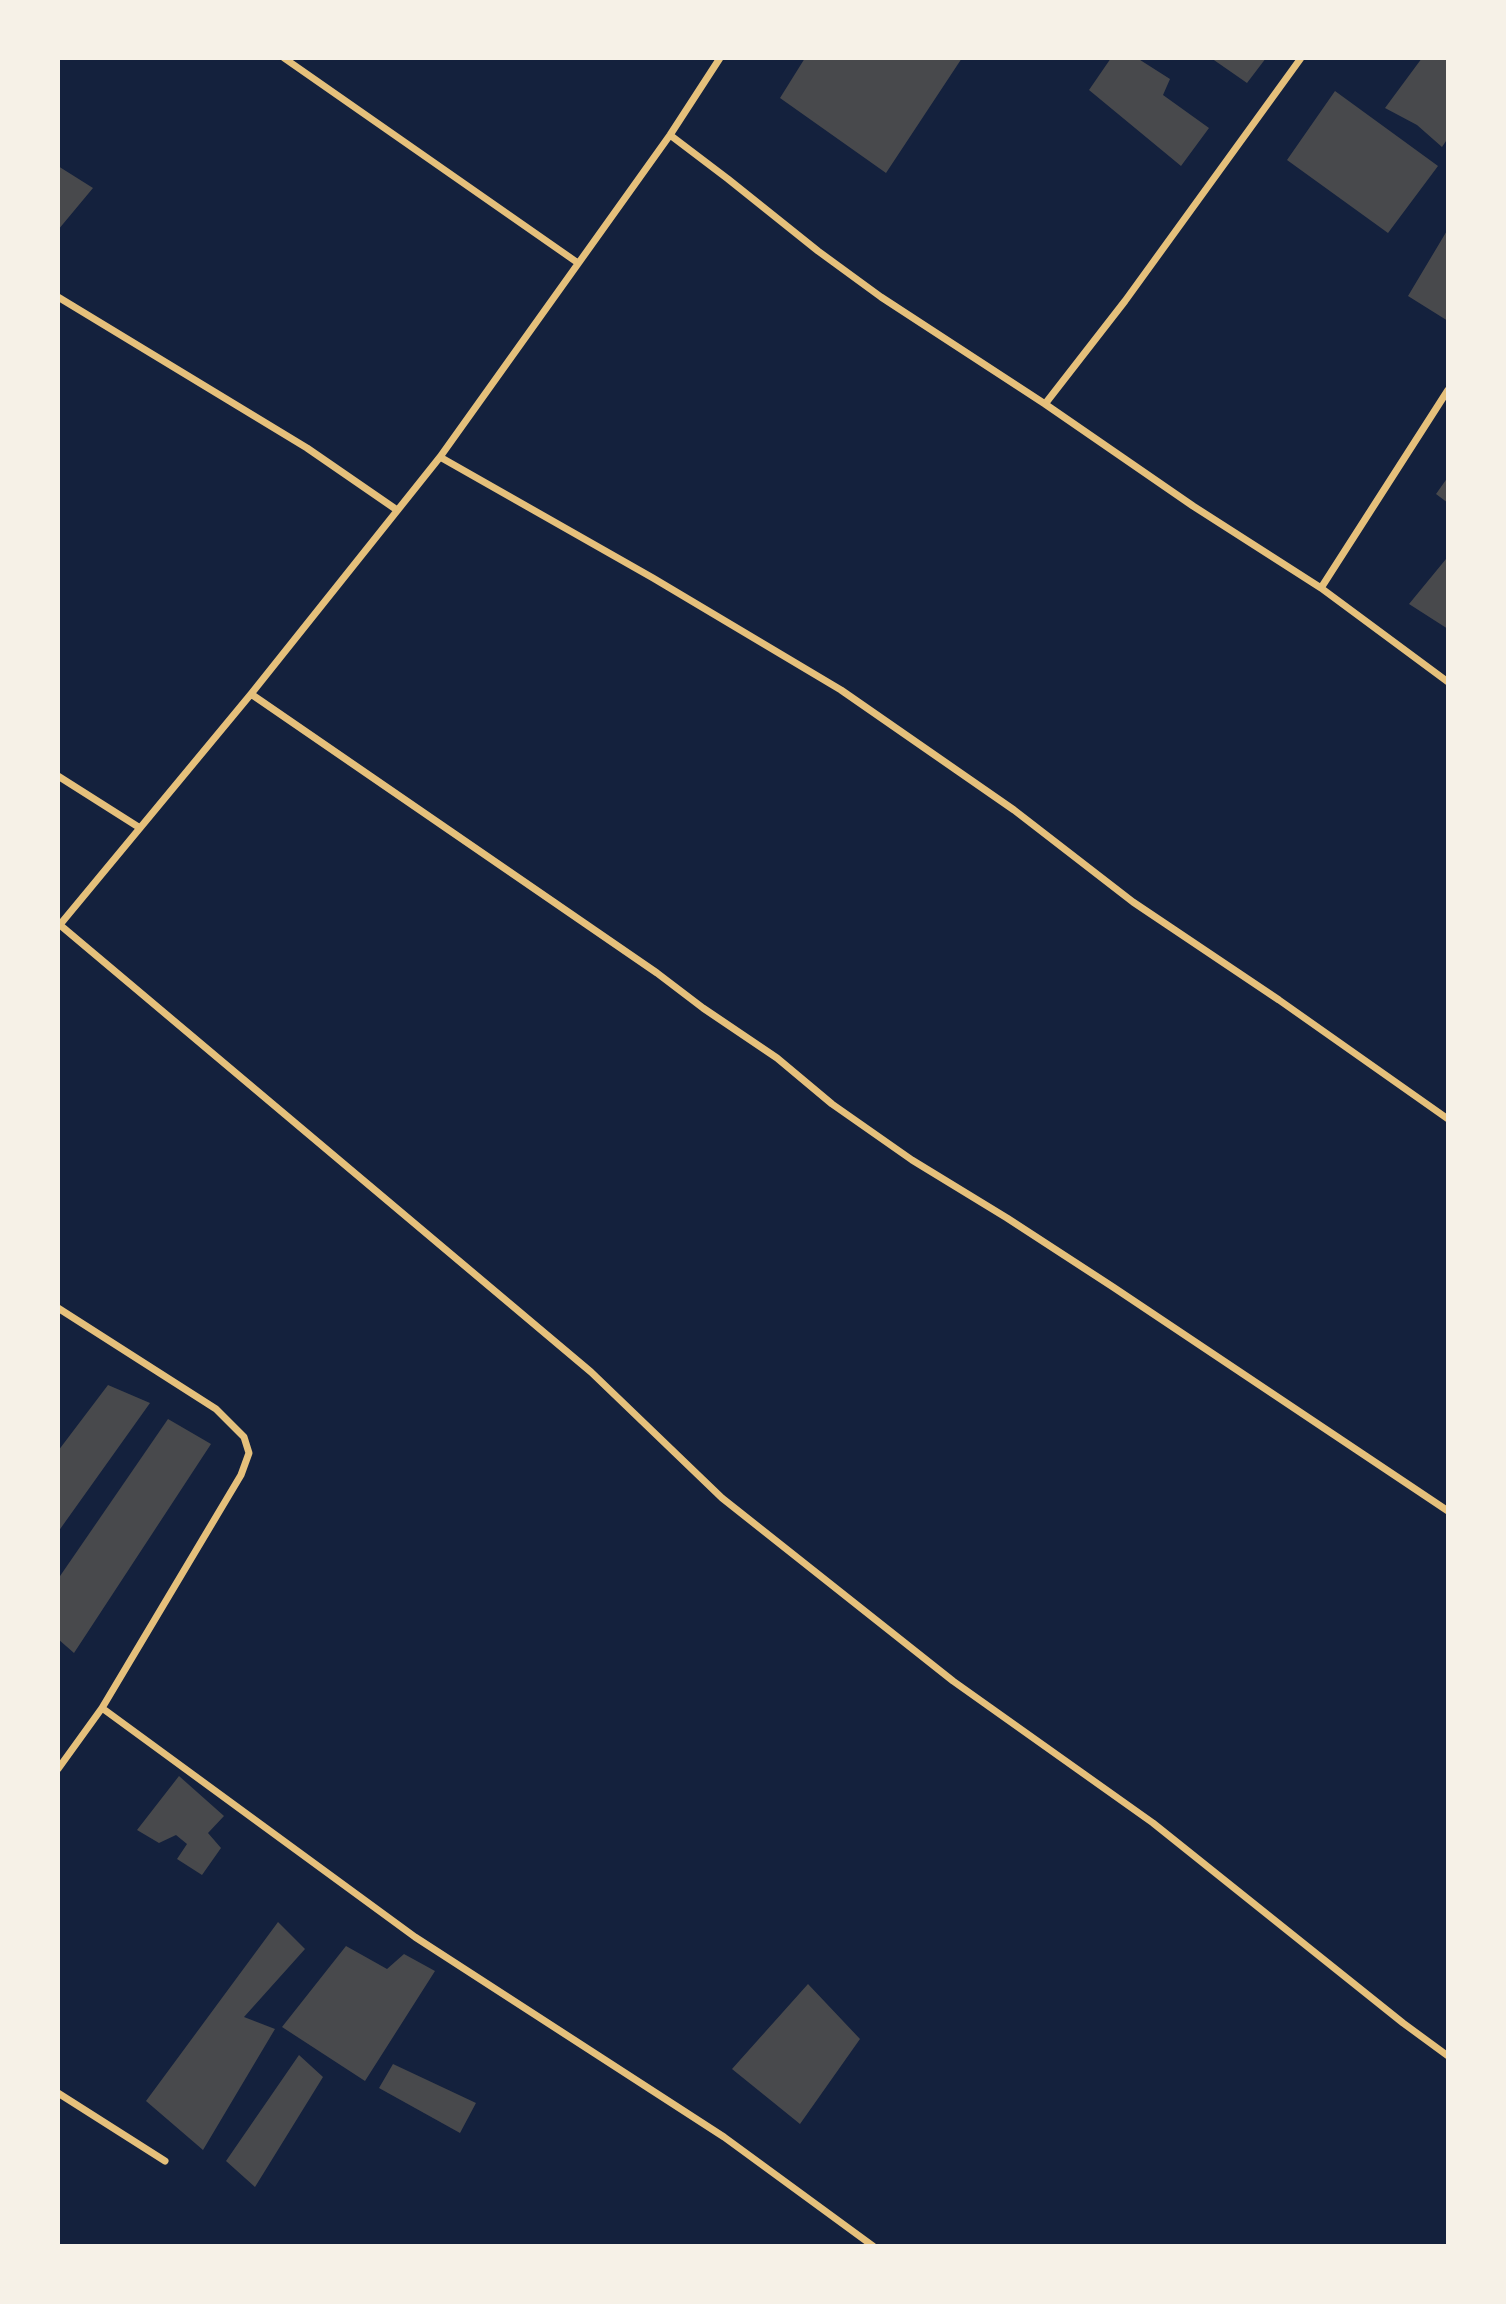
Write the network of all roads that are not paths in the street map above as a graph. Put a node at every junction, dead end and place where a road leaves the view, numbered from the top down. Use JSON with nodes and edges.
{"nodes":[{"id":1,"x":284,"y":58,"type":"edge"},
{"id":2,"x":720,"y":58,"type":"edge"},
{"id":3,"x":1301,"y":58,"type":"edge"},
{"id":4,"x":670,"y":135,"type":"junction"},
{"id":5,"x":578,"y":263,"type":"junction"},
{"id":6,"x":58,"y":297,"type":"edge"},
{"id":7,"x":1448,"y":390,"type":"edge"},
{"id":8,"x":1045,"y":404,"type":"junction"},
{"id":9,"x":440,"y":457,"type":"junction"},
{"id":10,"x":397,"y":510,"type":"junction"},
{"id":11,"x":1321,"y":588,"type":"junction"},
{"id":12,"x":1448,"y":682,"type":"edge"},
{"id":13,"x":251,"y":694,"type":"junction"},
{"id":14,"x":58,"y":776,"type":"edge"},
{"id":15,"x":140,"y":828,"type":"junction"},
{"id":16,"x":59,"y":926,"type":"edge"},
{"id":17,"x":1448,"y":1119,"type":"edge"},
{"id":18,"x":58,"y":1308,"type":"edge"},
{"id":19,"x":1448,"y":1511,"type":"edge"},
{"id":20,"x":102,"y":1708,"type":"junction"},
{"id":21,"x":58,"y":1769,"type":"edge"},
{"id":22,"x":1448,"y":2056,"type":"edge"},
{"id":23,"x":58,"y":2093,"type":"edge"},
{"id":24,"x":165,"y":2161,"type":"dead end"},
{"id":25,"x":873,"y":2246,"type":"edge"}],
"edges":[{"from":1,"to":5,"type":"street"},
{"from":2,"to":4,"type":"street"},
{"from":3,"to":8,"type":"street"},
{"from":4,"to":5,"type":"street"},
{"from":4,"to":8,"type":"street"},
{"from":5,"to":9,"type":"street"},
{"from":6,"to":10,"type":"street"},
{"from":7,"to":11,"type":"street"},
{"from":8,"to":11,"type":"street"},
{"from":9,"to":10,"type":"street"},
{"from":9,"to":17,"type":"street"},
{"from":10,"to":13,"type":"street"},
{"from":11,"to":12,"type":"street"},
{"from":13,"to":15,"type":"street"},
{"from":13,"to":19,"type":"street"},
{"from":14,"to":15,"type":"street"},
{"from":15,"to":16,"type":"street"},
{"from":16,"to":22,"type":"street"},
{"from":18,"to":20,"type":"street"},
{"from":20,"to":21,"type":"street"},
{"from":20,"to":25,"type":"street"},
{"from":23,"to":24,"type":"street"}]}
